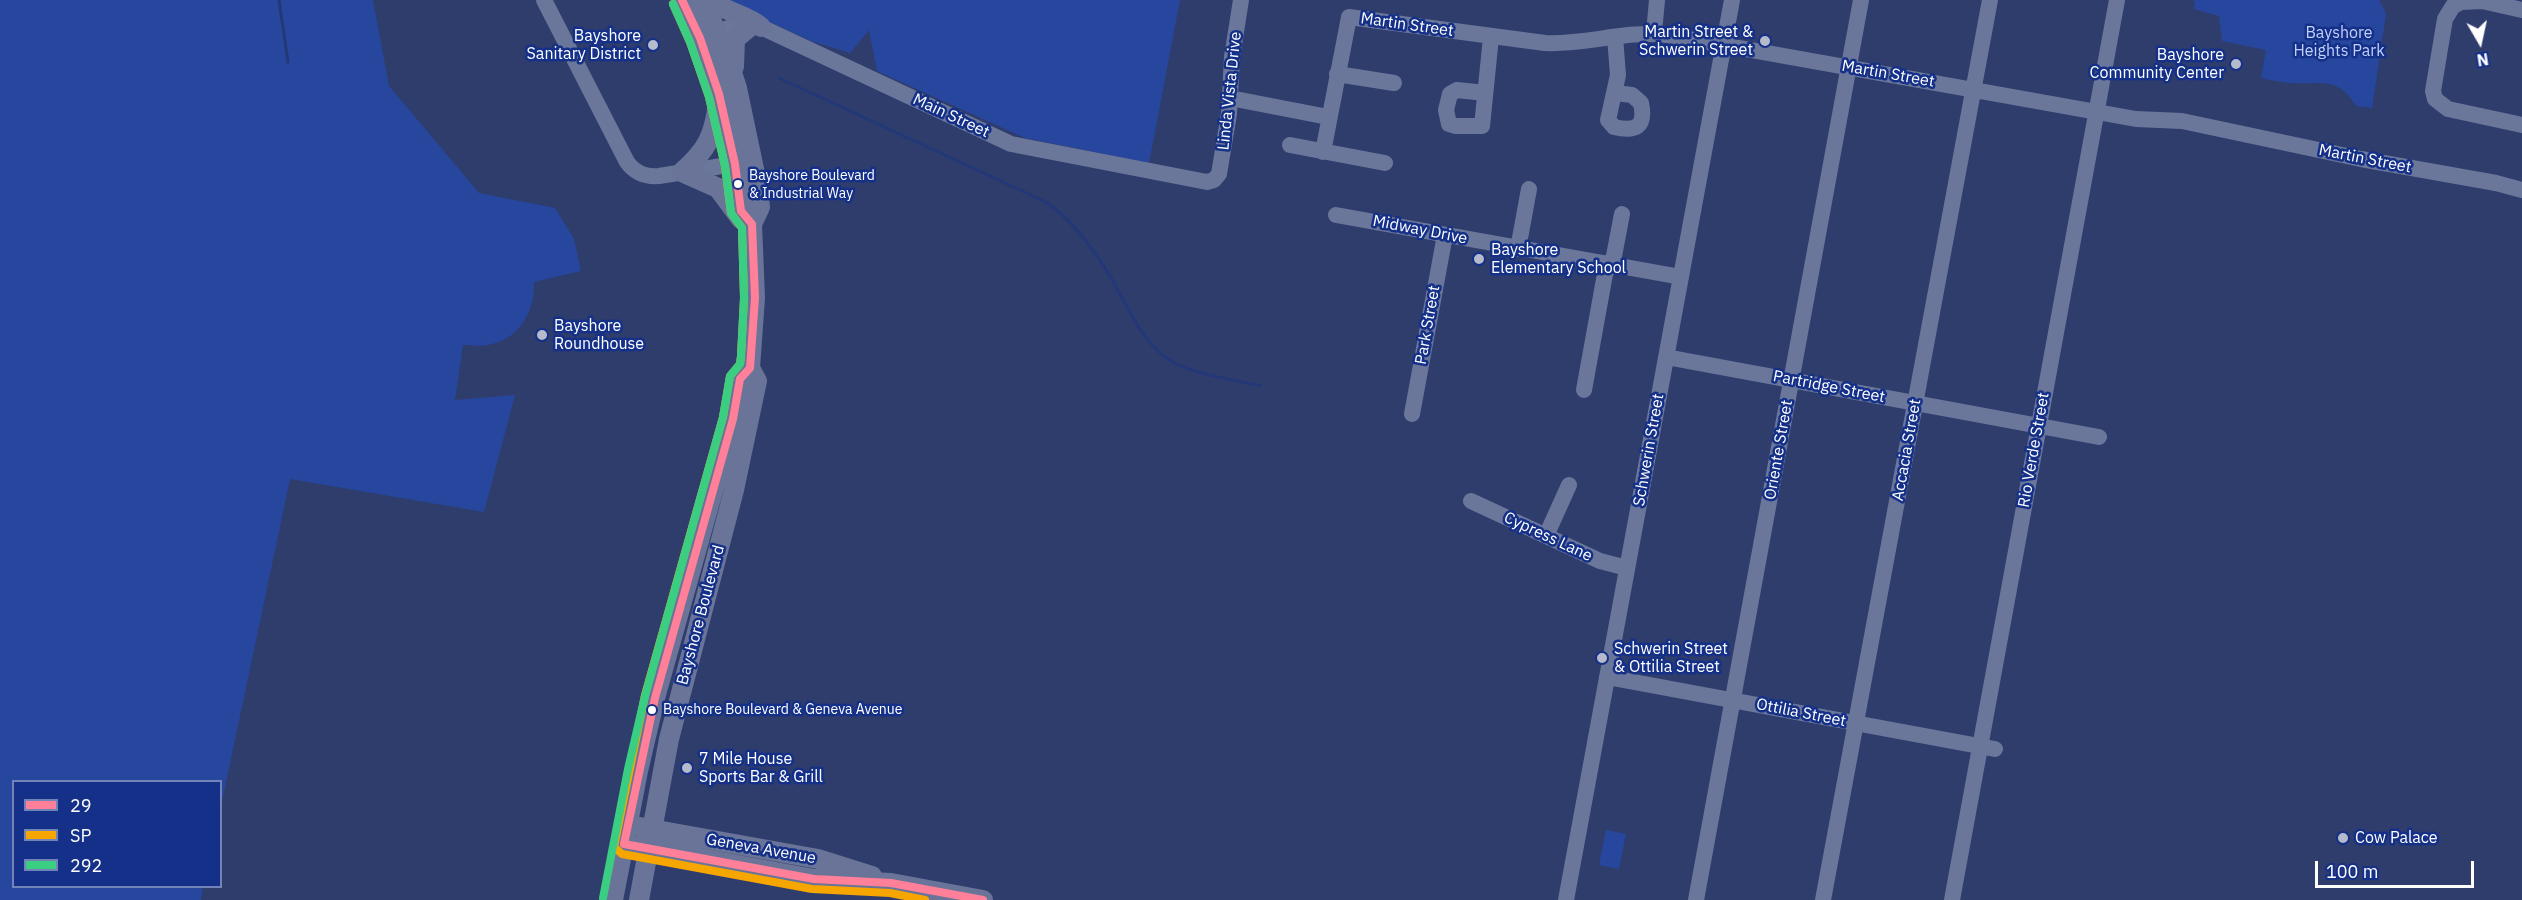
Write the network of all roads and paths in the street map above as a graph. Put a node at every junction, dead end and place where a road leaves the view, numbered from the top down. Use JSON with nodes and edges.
{"nodes":[{"id":1,"x":544,"y":0,"type":"edge"},
{"id":2,"x":682,"y":0,"type":"edge"},
{"id":3,"x":703,"y":0,"type":"edge"},
{"id":4,"x":711,"y":0,"type":"edge"},
{"id":5,"x":1241,"y":0,"type":"edge"},
{"id":6,"x":1657,"y":0,"type":"edge"},
{"id":7,"x":1732,"y":0,"type":"edge"},
{"id":8,"x":1861,"y":0,"type":"edge"},
{"id":9,"x":1990,"y":0,"type":"edge"},
{"id":10,"x":2117,"y":0,"type":"edge"},
{"id":11,"x":2522,"y":10,"type":"edge"},
{"id":12,"x":756,"y":26,"type":"junction"},
{"id":13,"x":1654,"y":33,"type":"junction"},
{"id":14,"x":708,"y":35,"type":"junction"},
{"id":15,"x":1491,"y":37,"type":"junction"},
{"id":16,"x":1615,"y":37,"type":"junction"},
{"id":17,"x":1724,"y":45,"type":"junction"},
{"id":18,"x":1849,"y":67,"type":"junction"},
{"id":19,"x":1337,"y":74,"type":"junction"},
{"id":20,"x":1394,"y":83,"type":"dead end"},
{"id":21,"x":1973,"y":89,"type":"junction"},
{"id":22,"x":728,"y":91,"type":"junction"},
{"id":23,"x":1485,"y":93,"type":"dead end"},
{"id":24,"x":1615,"y":93,"type":"dead end"},
{"id":25,"x":1230,"y":98,"type":"junction"},
{"id":26,"x":2096,"y":111,"type":"junction"},
{"id":27,"x":1328,"y":117,"type":"junction"},
{"id":28,"x":2522,"y":125,"type":"edge"},
{"id":29,"x":1290,"y":145,"type":"dead end"},
{"id":30,"x":1323,"y":152,"type":"junction"},
{"id":31,"x":745,"y":163,"type":"junction"},
{"id":32,"x":1385,"y":163,"type":"dead end"},
{"id":33,"x":682,"y":172,"type":"junction"},
{"id":34,"x":1214,"y":180,"type":"joint"},
{"id":35,"x":1529,"y":189,"type":"dead end"},
{"id":36,"x":2522,"y":190,"type":"edge"},
{"id":37,"x":1622,"y":214,"type":"dead end"},
{"id":38,"x":1336,"y":215,"type":"dead end"},
{"id":39,"x":753,"y":230,"type":"junction"},
{"id":40,"x":1445,"y":235,"type":"junction"},
{"id":41,"x":1518,"y":249,"type":"junction"},
{"id":42,"x":1610,"y":264,"type":"junction"},
{"id":43,"x":1681,"y":277,"type":"junction"},
{"id":44,"x":1666,"y":357,"type":"junction"},
{"id":45,"x":750,"y":368,"type":"junction"},
{"id":46,"x":1791,"y":380,"type":"junction"},
{"id":47,"x":1584,"y":390,"type":"dead end"},
{"id":48,"x":1916,"y":403,"type":"junction"},
{"id":49,"x":1412,"y":414,"type":"dead end"},
{"id":50,"x":2039,"y":426,"type":"junction"},
{"id":51,"x":2098,"y":437,"type":"dead end"},
{"id":52,"x":1569,"y":485,"type":"dead end"},
{"id":53,"x":1471,"y":501,"type":"dead end"},
{"id":54,"x":1546,"y":536,"type":"junction"},
{"id":55,"x":1627,"y":568,"type":"junction"},
{"id":56,"x":1607,"y":677,"type":"junction"},
{"id":57,"x":1733,"y":700,"type":"junction"},
{"id":58,"x":1856,"y":723,"type":"junction"},
{"id":59,"x":1987,"y":748,"type":"junction"},
{"id":60,"x":627,"y":824,"type":"junction"},
{"id":61,"x":650,"y":829,"type":"junction"},
{"id":62,"x":624,"y":844,"type":"junction"},
{"id":63,"x":647,"y":849,"type":"junction"},
{"id":64,"x":891,"y":883,"type":"junction"},
{"id":65,"x":938,"y":896,"type":"edge"},
{"id":66,"x":613,"y":900,"type":"edge"},
{"id":67,"x":639,"y":900,"type":"edge"},
{"id":68,"x":983,"y":900,"type":"edge"},
{"id":69,"x":1566,"y":900,"type":"edge"},
{"id":70,"x":1696,"y":900,"type":"edge"},
{"id":71,"x":1824,"y":900,"type":"edge"},
{"id":72,"x":1952,"y":900,"type":"edge"}],
"edges":[{"from":1,"to":33,"type":"street"},
{"from":2,"to":14,"type":"main road","name":"Bayshore Boulevard"},
{"from":3,"to":14,"type":"main road","name":"Bayshore Boulevard"},
{"from":4,"to":12,"type":"main road"},
{"from":5,"to":25,"type":"street","name":"Linda Vista Drive"},
{"from":6,"to":13,"type":"street"},
{"from":7,"to":17,"type":"street","name":"Schwerin Street"},
{"from":8,"to":18,"type":"street","name":"Oriente Street"},
{"from":9,"to":21,"type":"street","name":"Accacia Street"},
{"from":10,"to":26,"type":"street","name":"Rio Verde Street"},
{"from":11,"to":28,"type":"street"},
{"from":12,"to":14,"type":"street"},
{"from":12,"to":22,"type":"main road"},
{"from":12,"to":34,"type":"street","name":"Main Street"},
{"from":13,"to":16,"type":"street","name":"Martin Street"},
{"from":13,"to":17,"type":"street","name":"Martin Street"},
{"from":14,"to":22,"type":"main road","name":"Bayshore Boulevard"},
{"from":15,"to":16,"type":"street","name":"Martin Street"},
{"from":15,"to":19,"type":"street","name":"Martin Street"},
{"from":15,"to":23,"type":"street"},
{"from":16,"to":24,"type":"street"},
{"from":17,"to":18,"type":"street","name":"Martin Street"},
{"from":17,"to":43,"type":"street","name":"Schwerin Street"},
{"from":18,"to":21,"type":"street","name":"Martin Street"},
{"from":18,"to":46,"type":"street","name":"Oriente Street"},
{"from":19,"to":20,"type":"street"},
{"from":19,"to":27,"type":"street","name":"Martin Street"},
{"from":21,"to":26,"type":"street","name":"Martin Street"},
{"from":21,"to":48,"type":"street","name":"Accacia Street"},
{"from":22,"to":31,"type":"main road","name":"Bayshore Boulevard"},
{"from":22,"to":33,"type":"main road"},
{"from":25,"to":27,"type":"street"},
{"from":25,"to":34,"type":"street","name":"Linda Vista Drive"},
{"from":26,"to":36,"type":"street","name":"Martin Street"},
{"from":26,"to":50,"type":"street","name":"Rio Verde Street"},
{"from":27,"to":30,"type":"street","name":"Martin Street"},
{"from":29,"to":30,"type":"street"},
{"from":30,"to":32,"type":"street"},
{"from":31,"to":33,"type":"street"},
{"from":31,"to":39,"type":"main road","name":"Bayshore Boulevard"},
{"from":33,"to":39,"type":"main road"},
{"from":35,"to":41,"type":"street"},
{"from":37,"to":42,"type":"street"},
{"from":38,"to":40,"type":"street","name":"Midway Drive"},
{"from":39,"to":45,"type":"main road","name":"Bayshore Boulevard"},
{"from":40,"to":41,"type":"street","name":"Midway Drive"},
{"from":40,"to":49,"type":"street","name":"Park Street"},
{"from":41,"to":42,"type":"street","name":"Midway Drive"},
{"from":42,"to":43,"type":"street","name":"Midway Drive"},
{"from":42,"to":47,"type":"street"},
{"from":43,"to":44,"type":"street","name":"Schwerin Street"},
{"from":44,"to":46,"type":"street","name":"Partridge Street"},
{"from":44,"to":55,"type":"street","name":"Schwerin Street"},
{"from":45,"to":60,"type":"main road","name":"Bayshore Boulevard"},
{"from":45,"to":61,"type":"main road","name":"Bayshore Boulevard"},
{"from":46,"to":48,"type":"street","name":"Partridge Street"},
{"from":46,"to":57,"type":"street","name":"Oriente Street"},
{"from":48,"to":50,"type":"street","name":"Partridge Street"},
{"from":48,"to":58,"type":"street","name":"Accacia Street"},
{"from":50,"to":51,"type":"street","name":"Partridge Street"},
{"from":50,"to":59,"type":"street","name":"Rio Verde Street"},
{"from":52,"to":54,"type":"street"},
{"from":53,"to":54,"type":"street","name":"Cypress Lane"},
{"from":54,"to":55,"type":"street","name":"Cypress Lane"},
{"from":55,"to":56,"type":"street","name":"Schwerin Street"},
{"from":56,"to":57,"type":"street","name":"Ottilia Street"},
{"from":56,"to":69,"type":"street","name":"Schwerin Street"},
{"from":57,"to":58,"type":"street","name":"Ottilia Street"},
{"from":57,"to":70,"type":"street","name":"Oriente Street"},
{"from":58,"to":59,"type":"street","name":"Ottilia Street"},
{"from":58,"to":71,"type":"street","name":"Accacia Street"},
{"from":59,"to":72,"type":"street","name":"Rio Verde Street"},
{"from":60,"to":61,"type":"main road","name":"Geneva Avenue"},
{"from":60,"to":62,"type":"main road","name":"Bayshore Boulevard"},
{"from":61,"to":63,"type":"main road","name":"Bayshore Boulevard"},
{"from":61,"to":64,"type":"main road","name":"Geneva Avenue"},
{"from":62,"to":63,"type":"main road","name":"Geneva Avenue"},
{"from":62,"to":66,"type":"main road","name":"Bayshore Boulevard"},
{"from":63,"to":64,"type":"main road","name":"Geneva Avenue"},
{"from":63,"to":67,"type":"main road","name":"Bayshore Boulevard"},
{"from":64,"to":65,"type":"main road","name":"Geneva Avenue"},
{"from":65,"to":68,"type":"main road","name":"Geneva Avenue"}]}
